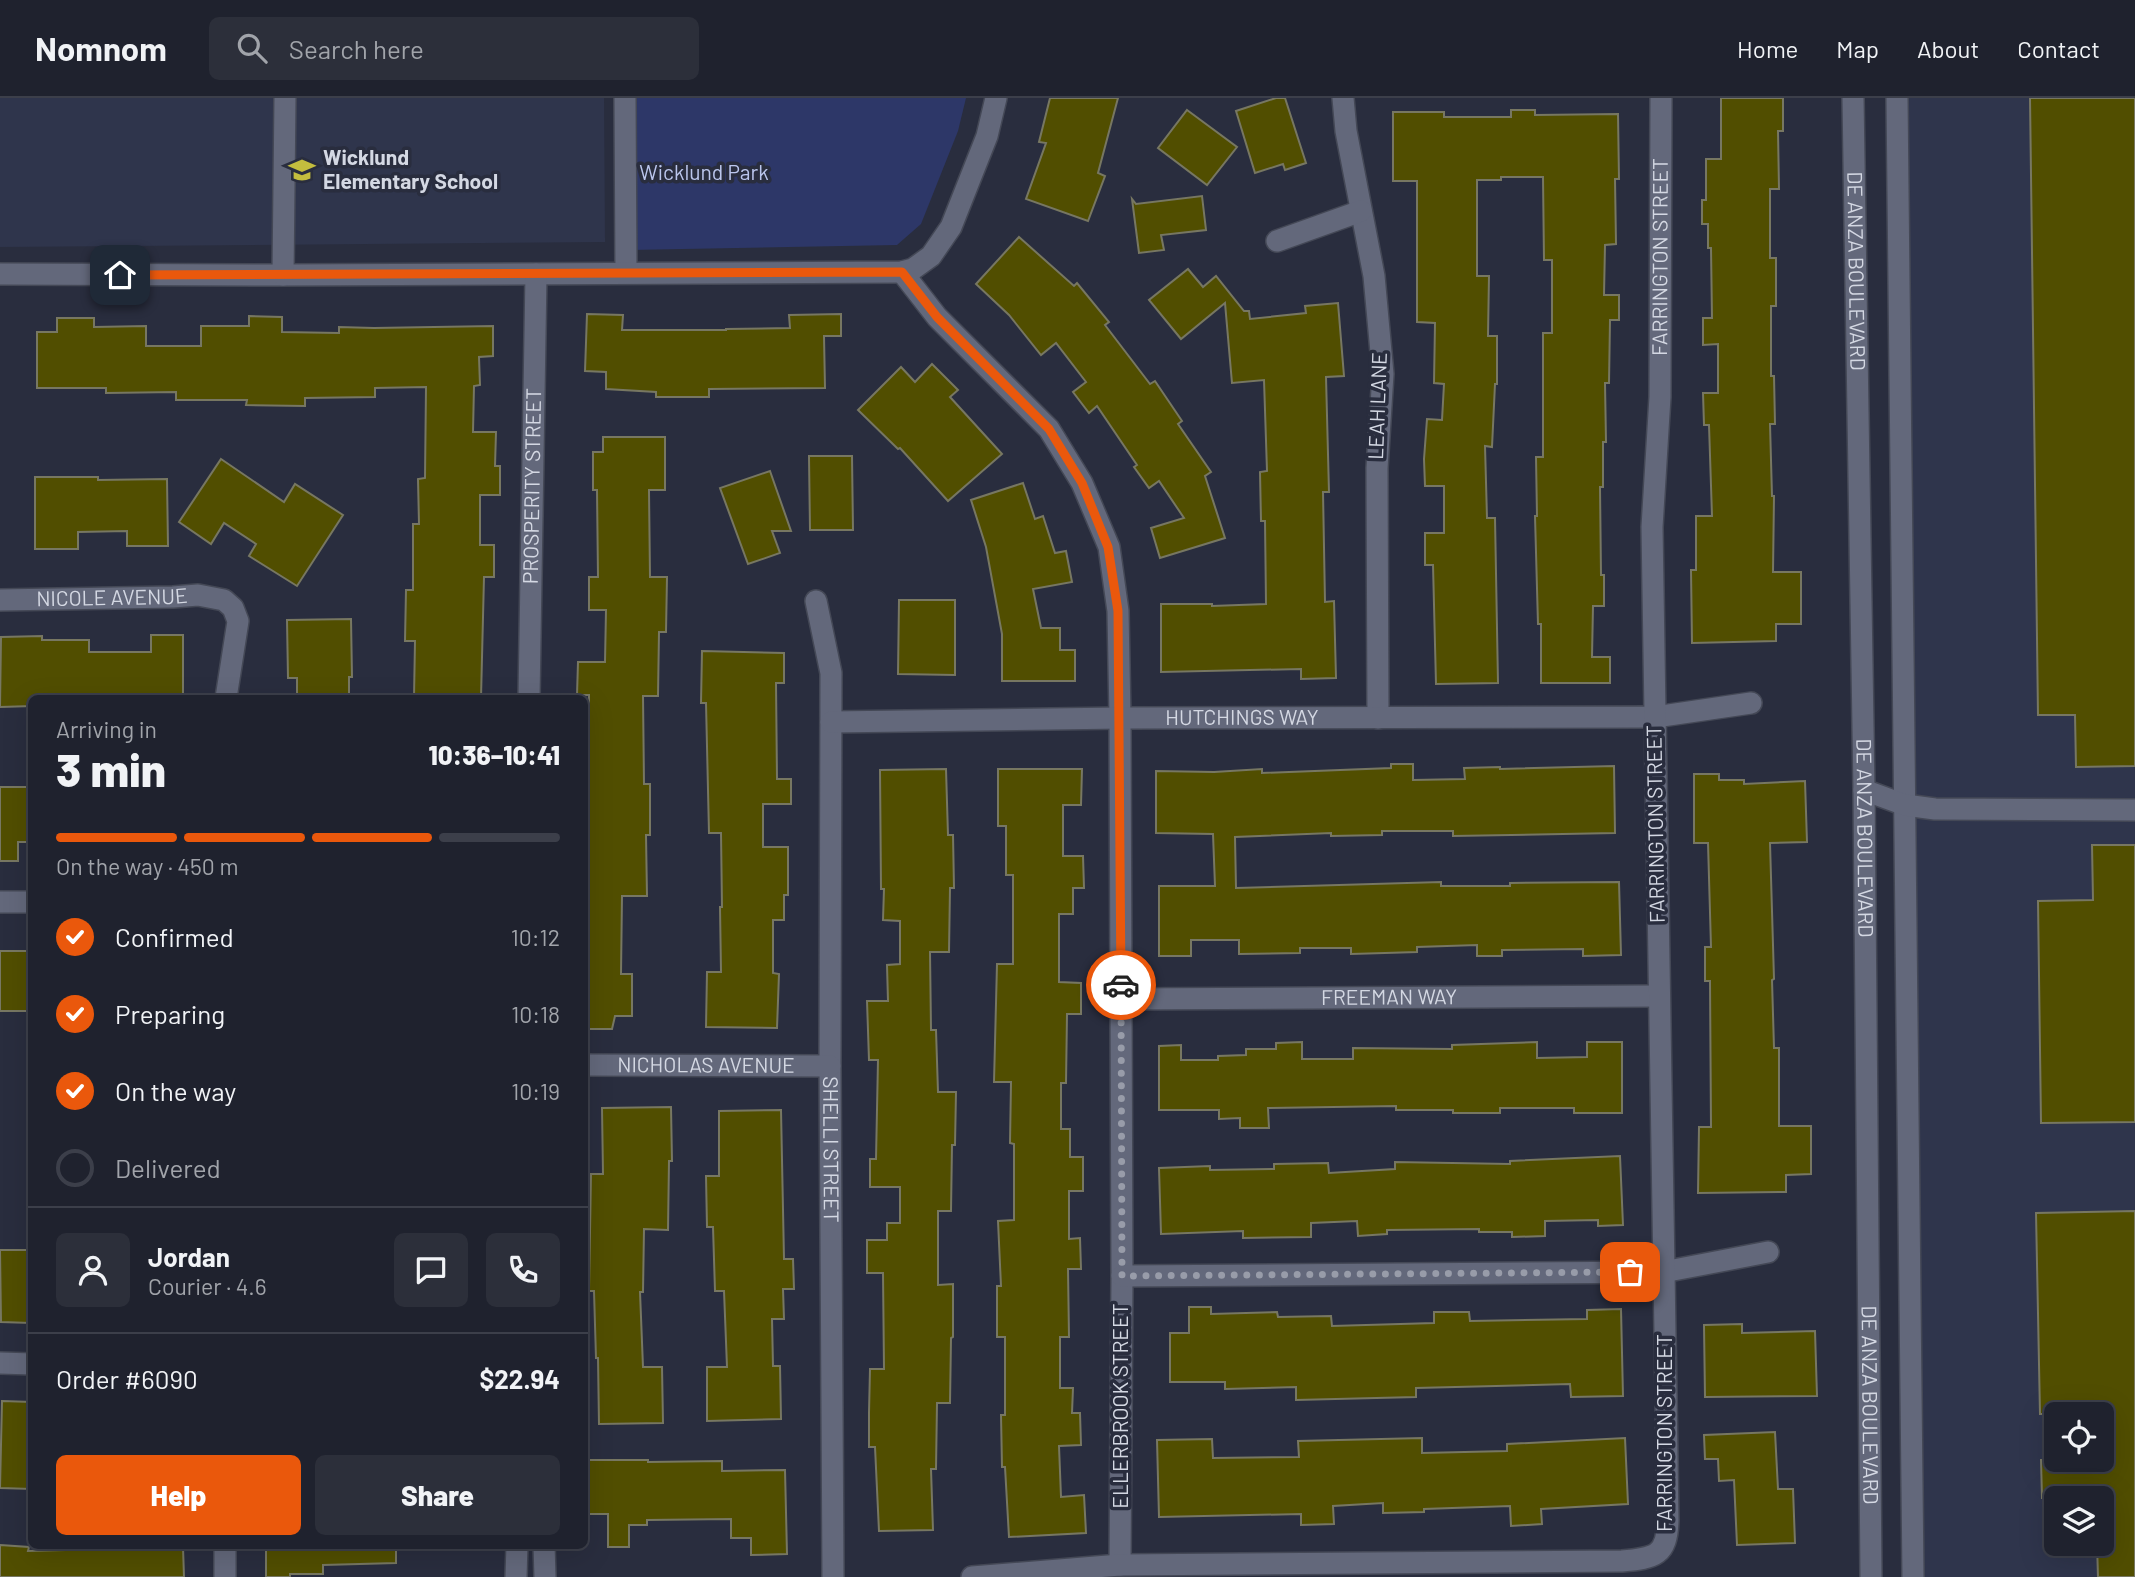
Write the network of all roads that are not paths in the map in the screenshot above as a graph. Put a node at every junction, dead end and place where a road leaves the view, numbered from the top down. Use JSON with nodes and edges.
{"nodes":[{"id":1,"x":285,"y":98,"type":"edge"},
{"id":2,"x":625,"y":98,"type":"edge"},
{"id":3,"x":996,"y":98,"type":"edge"},
{"id":4,"x":1343,"y":98,"type":"edge"},
{"id":5,"x":1661,"y":98,"type":"edge"},
{"id":6,"x":1853,"y":98,"type":"edge"},
{"id":7,"x":1897,"y":98,"type":"edge"},
{"id":8,"x":1361,"y":211,"type":"junction"},
{"id":9,"x":1277,"y":241,"type":"dead end"},
{"id":10,"x":626,"y":272,"type":"junction"},
{"id":11,"x":902,"y":272,"type":"junction"},
{"id":12,"x":0,"y":274,"type":"edge"},
{"id":13,"x":536,"y":274,"type":"junction"},
{"id":14,"x":283,"y":275,"type":"junction"},
{"id":15,"x":0,"y":600,"type":"edge"},
{"id":16,"x":816,"y":601,"type":"dead end"},
{"id":17,"x":226,"y":695,"type":"edge"},
{"id":18,"x":529,"y":695,"type":"edge"},
{"id":19,"x":1751,"y":703,"type":"dead end"},
{"id":20,"x":1655,"y":717,"type":"junction"},
{"id":21,"x":1120,"y":718,"type":"junction"},
{"id":22,"x":1378,"y":718,"type":"junction"},
{"id":23,"x":831,"y":722,"type":"junction"},
{"id":24,"x":1864,"y":790,"type":"junction"},
{"id":25,"x":1905,"y":805,"type":"junction"},
{"id":26,"x":2135,"y":810,"type":"edge"},
{"id":27,"x":0,"y":902,"type":"edge"},
{"id":28,"x":28,"y":902,"type":"edge"},
{"id":29,"x":1658,"y":996,"type":"junction"},
{"id":30,"x":1121,"y":999,"type":"junction"},
{"id":31,"x":588,"y":1065,"type":"edge"},
{"id":32,"x":830,"y":1066,"type":"junction"},
{"id":33,"x":1768,"y":1252,"type":"dead end"},
{"id":34,"x":1663,"y":1272,"type":"junction"},
{"id":35,"x":1122,"y":1276,"type":"junction"},
{"id":36,"x":0,"y":1363,"type":"edge"},
{"id":37,"x":28,"y":1364,"type":"edge"},
{"id":38,"x":225,"y":1549,"type":"edge"},
{"id":39,"x":517,"y":1549,"type":"edge"},
{"id":40,"x":544,"y":1549,"type":"edge"},
{"id":41,"x":1120,"y":1564,"type":"junction"},
{"id":42,"x":225,"y":1577,"type":"edge"},
{"id":43,"x":516,"y":1577,"type":"edge"},
{"id":44,"x":545,"y":1577,"type":"edge"},
{"id":45,"x":833,"y":1577,"type":"edge"},
{"id":46,"x":972,"y":1577,"type":"edge"},
{"id":47,"x":1871,"y":1577,"type":"edge"},
{"id":48,"x":1913,"y":1577,"type":"edge"}],
"edges":[{"from":1,"to":14,"type":"street"},
{"from":2,"to":10,"type":"street"},
{"from":3,"to":11,"type":"street"},
{"from":4,"to":8,"type":"street","name":"LEAH LANE"},
{"from":5,"to":20,"type":"street","name":"FARRINGTON STREET"},
{"from":6,"to":24,"type":"street","name":"DE ANZA BOULEVARD"},
{"from":7,"to":25,"type":"street","name":"DE ANZA BOULEVARD"},
{"from":8,"to":9,"type":"street"},
{"from":8,"to":22,"type":"street","name":"LEAH LANE"},
{"from":10,"to":11,"type":"street"},
{"from":10,"to":13,"type":"street"},
{"from":11,"to":21,"type":"street","name":"ELLERBROOK STREET"},
{"from":12,"to":14,"type":"street"},
{"from":13,"to":14,"type":"street"},
{"from":13,"to":18,"type":"street","name":"PROSPERITY STREET"},
{"from":15,"to":17,"type":"street","name":"NICOLE AVENUE"},
{"from":16,"to":23,"type":"street","name":"SHELLI STREET"},
{"from":19,"to":20,"type":"street","name":"HUTCHINGS WAY"},
{"from":20,"to":22,"type":"street","name":"HUTCHINGS WAY"},
{"from":20,"to":29,"type":"street","name":"FARRINGTON STREET"},
{"from":21,"to":22,"type":"street","name":"HUTCHINGS WAY"},
{"from":21,"to":23,"type":"street","name":"HUTCHINGS WAY"},
{"from":21,"to":30,"type":"street","name":"ELLERBROOK STREET"},
{"from":23,"to":32,"type":"street","name":"SHELLI STREET"},
{"from":24,"to":25,"type":"street"},
{"from":24,"to":47,"type":"street","name":"DE ANZA BOULEVARD"},
{"from":25,"to":26,"type":"street"},
{"from":25,"to":48,"type":"street","name":"DE ANZA BOULEVARD"},
{"from":27,"to":28,"type":"street"},
{"from":29,"to":30,"type":"street","name":"FREEMAN WAY"},
{"from":29,"to":34,"type":"street","name":"FARRINGTON STREET"},
{"from":30,"to":35,"type":"street","name":"ELLERBROOK STREET"},
{"from":31,"to":32,"type":"street","name":"NICHOLAS AVENUE"},
{"from":32,"to":45,"type":"street","name":"SHELLI STREET"},
{"from":33,"to":34,"type":"street"},
{"from":34,"to":35,"type":"street"},
{"from":34,"to":41,"type":"street","name":"FARRINGTON STREET"},
{"from":35,"to":41,"type":"street","name":"ELLERBROOK STREET"},
{"from":36,"to":37,"type":"street"},
{"from":38,"to":42,"type":"street"},
{"from":39,"to":43,"type":"street"},
{"from":40,"to":44,"type":"street"},
{"from":41,"to":46,"type":"street"}]}
